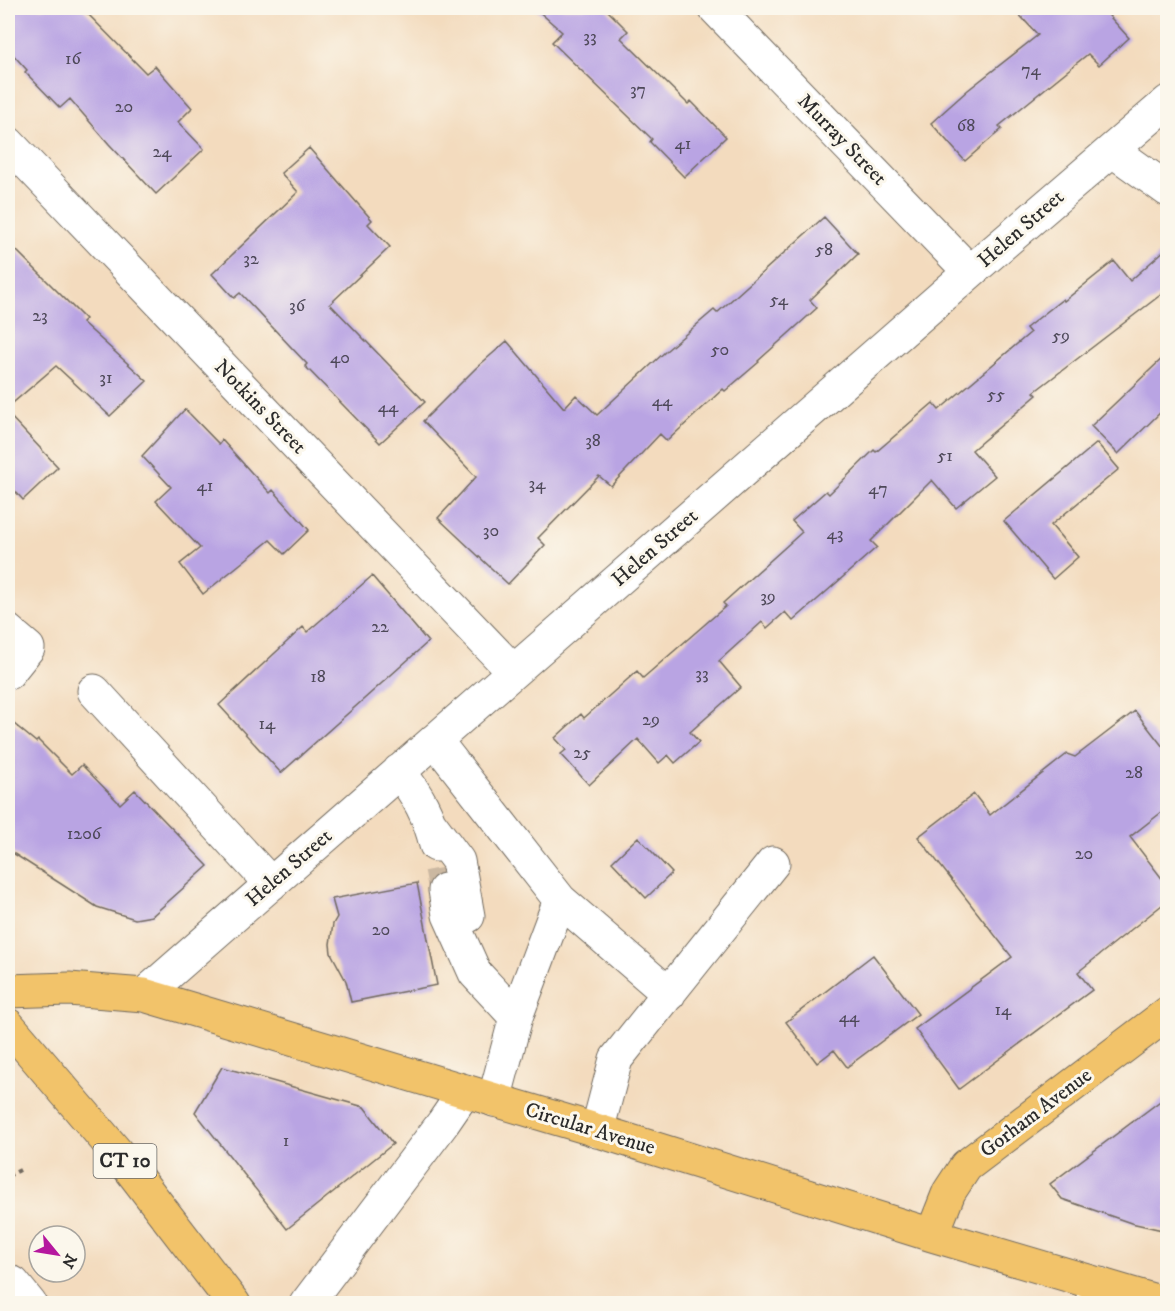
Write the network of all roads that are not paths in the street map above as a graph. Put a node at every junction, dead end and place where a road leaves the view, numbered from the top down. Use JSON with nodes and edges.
{"nodes":[{"id":1,"x":715,"y":8,"type":"edge"},
{"id":2,"x":1167,"y":102,"type":"edge"},
{"id":3,"x":8,"y":143,"type":"edge"},
{"id":4,"x":1112,"y":150,"type":"junction"},
{"id":5,"x":1167,"y":190,"type":"edge"},
{"id":6,"x":970,"y":272,"type":"junction"},
{"id":7,"x":8,"y":632,"type":"edge"},
{"id":8,"x":513,"y":671,"type":"junction"},
{"id":9,"x":8,"y":673,"type":"edge"},
{"id":10,"x":94,"y":691,"type":"dead end"},
{"id":11,"x":435,"y":740,"type":"junction"},
{"id":12,"x":399,"y":771,"type":"junction"},
{"id":13,"x":431,"y":825,"type":"junction"},
{"id":14,"x":773,"y":863,"type":"dead end"},
{"id":15,"x":271,"y":884,"type":"junction"},
{"id":16,"x":560,"y":900,"type":"junction"},
{"id":17,"x":466,"y":954,"type":"junction"},
{"id":18,"x":8,"y":991,"type":"edge"},
{"id":19,"x":669,"y":994,"type":"junction"},
{"id":20,"x":144,"y":995,"type":"junction"},
{"id":21,"x":1167,"y":1013,"type":"edge"},
{"id":22,"x":516,"y":1017,"type":"junction"},
{"id":23,"x":8,"y":1025,"type":"edge"},
{"id":24,"x":479,"y":1096,"type":"junction"},
{"id":25,"x":597,"y":1131,"type":"junction"},
{"id":26,"x":932,"y":1235,"type":"junction"},
{"id":27,"x":1095,"y":1294,"type":"edge"},
{"id":28,"x":234,"y":1304,"type":"edge"},
{"id":29,"x":306,"y":1304,"type":"edge"},
{"id":30,"x":1166,"y":1304,"type":"edge"}],
"edges":[{"from":1,"to":6,"type":"street","name":"Murray Street"},
{"from":2,"to":4,"type":"street","name":"Helen Street"},
{"from":3,"to":8,"type":"street","name":"Notkins Street"},
{"from":4,"to":5,"type":"street"},
{"from":4,"to":6,"type":"street","name":"Helen Street"},
{"from":6,"to":8,"type":"street","name":"Helen Street"},
{"from":7,"to":9,"type":"street"},
{"from":8,"to":11,"type":"street","name":"Helen Street"},
{"from":10,"to":15,"type":"street"},
{"from":11,"to":12,"type":"street","name":"Helen Street"},
{"from":11,"to":16,"type":"street"},
{"from":12,"to":13,"type":"street"},
{"from":12,"to":15,"type":"street","name":"Helen Street"},
{"from":13,"to":17,"type":"street"},
{"from":13,"to":17,"type":"street"},
{"from":14,"to":19,"type":"street"},
{"from":15,"to":20,"type":"street","name":"Helen Street"},
{"from":16,"to":19,"type":"street"},
{"from":16,"to":22,"type":"street"},
{"from":17,"to":22,"type":"street"},
{"from":18,"to":20,"type":"main road","name":"Circular Avenue"},
{"from":19,"to":25,"type":"street"},
{"from":20,"to":24,"type":"main road","name":"Circular Avenue"},
{"from":21,"to":26,"type":"main road","name":"Gorham Avenue"},
{"from":22,"to":24,"type":"street"},
{"from":23,"to":28,"type":"main road","number":"CT 10"},
{"from":24,"to":25,"type":"main road","name":"Circular Avenue"},
{"from":24,"to":29,"type":"street"},
{"from":25,"to":26,"type":"main road","name":"Circular Avenue"},
{"from":26,"to":27,"type":"main road","name":"Circular Avenue"},
{"from":27,"to":30,"type":"main road","name":"Circular Avenue"}]}
